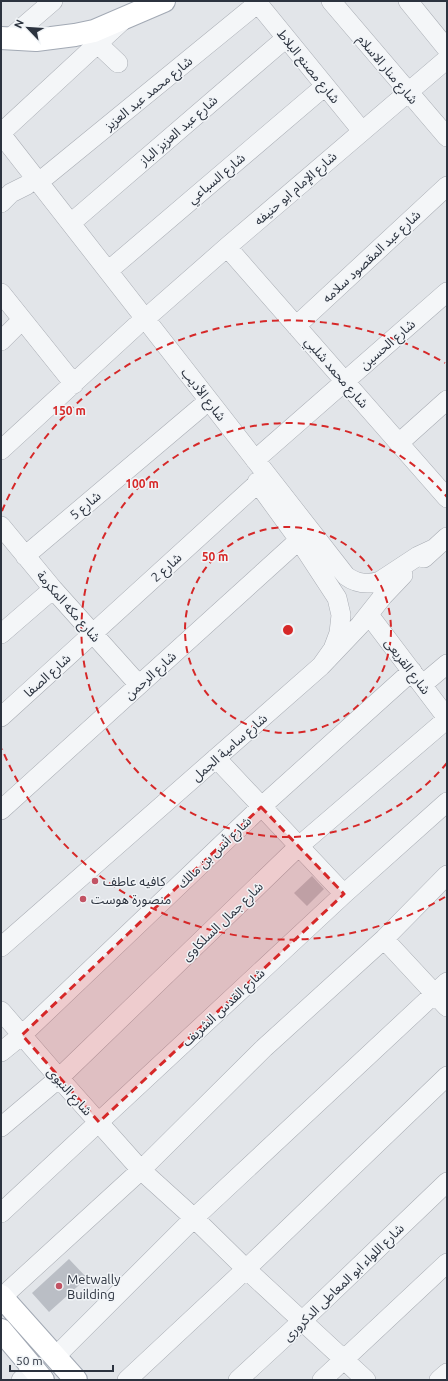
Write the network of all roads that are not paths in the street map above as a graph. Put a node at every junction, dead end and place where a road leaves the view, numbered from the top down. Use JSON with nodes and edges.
{"nodes":[{"id":1,"x":53,"y":1,"type":"edge"},
{"id":2,"x":164,"y":1,"type":"edge"},
{"id":3,"x":331,"y":1,"type":"edge"},
{"id":4,"x":408,"y":1,"type":"edge"},
{"id":5,"x":257,"y":2,"type":"edge"},
{"id":6,"x":125,"y":18,"type":"junction"},
{"id":7,"x":286,"y":38,"type":"junction"},
{"id":8,"x":5,"y":39,"type":"edge"},
{"id":9,"x":98,"y":44,"type":"junction"},
{"id":10,"x":447,"y":49,"type":"edge"},
{"id":11,"x":447,"y":59,"type":"edge"},
{"id":12,"x":118,"y":63,"type":"dead end"},
{"id":13,"x":325,"y":86,"type":"junction"},
{"id":14,"x":407,"y":92,"type":"junction"},
{"id":15,"x":362,"y":131,"type":"junction"},
{"id":16,"x":1,"y":134,"type":"edge"},
{"id":17,"x":447,"y":137,"type":"edge"},
{"id":18,"x":1,"y":152,"type":"edge"},
{"id":19,"x":1,"y":158,"type":"edge"},
{"id":20,"x":33,"y":184,"type":"junction"},
{"id":21,"x":447,"y":186,"type":"edge"},
{"id":22,"x":1,"y":203,"type":"edge"},
{"id":23,"x":71,"y":223,"type":"junction"},
{"id":24,"x":227,"y":247,"type":"junction"},
{"id":25,"x":108,"y":271,"type":"junction"},
{"id":26,"x":447,"y":292,"type":"edge"},
{"id":27,"x":1,"y":294,"type":"edge"},
{"id":28,"x":22,"y":320,"type":"junction"},
{"id":29,"x":141,"y":323,"type":"junction"},
{"id":30,"x":296,"y":326,"type":"junction"},
{"id":31,"x":1,"y":341,"type":"edge"},
{"id":32,"x":344,"y":381,"type":"junction"},
{"id":33,"x":74,"y":384,"type":"junction"},
{"id":34,"x":447,"y":400,"type":"edge"},
{"id":35,"x":200,"y":408,"type":"junction"},
{"id":36,"x":399,"y":443,"type":"junction"},
{"id":37,"x":1,"y":450,"type":"edge"},
{"id":38,"x":255,"y":460,"type":"junction"},
{"id":39,"x":258,"y":483,"type":"junction"},
{"id":40,"x":447,"y":498,"type":"edge"},
{"id":41,"x":4,"y":537,"type":"edge"},
{"id":42,"x":299,"y":540,"type":"junction"},
{"id":43,"x":440,"y":543,"type":"edge"},
{"id":44,"x":25,"y":556,"type":"junction"},
{"id":45,"x":53,"y":589,"type":"junction"},
{"id":46,"x":369,"y":615,"type":"junction"},
{"id":47,"x":1,"y":634,"type":"edge"},
{"id":48,"x":93,"y":634,"type":"junction"},
{"id":49,"x":447,"y":664,"type":"edge"},
{"id":50,"x":321,"y":666,"type":"junction"},
{"id":51,"x":417,"y":678,"type":"junction"},
{"id":52,"x":139,"y":685,"type":"junction"},
{"id":53,"x":1,"y":717,"type":"edge"},
{"id":54,"x":447,"y":719,"type":"edge"},
{"id":55,"x":216,"y":758,"type":"junction"},
{"id":56,"x":447,"y":802,"type":"edge"},
{"id":57,"x":261,"y":806,"type":"junction"},
{"id":58,"x":1,"y":810,"type":"edge"},
{"id":59,"x":299,"y":846,"type":"junction"},
{"id":60,"x":447,"y":875,"type":"edge"},
{"id":61,"x":344,"y":894,"type":"junction"},
{"id":62,"x":384,"y":939,"type":"junction"},
{"id":63,"x":1,"y":947,"type":"edge"},
{"id":64,"x":443,"y":994,"type":"edge"},
{"id":65,"x":1,"y":1011,"type":"edge"},
{"id":66,"x":22,"y":1035,"type":"junction"},
{"id":67,"x":1,"y":1052,"type":"edge"},
{"id":68,"x":447,"y":1076,"type":"edge"},
{"id":69,"x":58,"y":1078,"type":"junction"},
{"id":70,"x":99,"y":1122,"type":"junction"},
{"id":71,"x":1,"y":1127,"type":"edge"},
{"id":72,"x":141,"y":1170,"type":"junction"},
{"id":73,"x":447,"y":1182,"type":"edge"},
{"id":74,"x":1,"y":1213,"type":"edge"},
{"id":75,"x":194,"y":1218,"type":"junction"},
{"id":76,"x":447,"y":1263,"type":"edge"},
{"id":77,"x":246,"y":1269,"type":"junction"},
{"id":78,"x":2,"y":1297,"type":"edge"},
{"id":79,"x":302,"y":1320,"type":"junction"},
{"id":80,"x":1,"y":1330,"type":"edge"},
{"id":81,"x":55,"y":1357,"type":"junction"},
{"id":82,"x":344,"y":1359,"type":"junction"},
{"id":83,"x":447,"y":1373,"type":"edge"},
{"id":84,"x":33,"y":1377,"type":"edge"},
{"id":85,"x":76,"y":1380,"type":"edge"},
{"id":86,"x":127,"y":1380,"type":"edge"},
{"id":87,"x":238,"y":1380,"type":"edge"},
{"id":88,"x":322,"y":1380,"type":"edge"},
{"id":89,"x":366,"y":1380,"type":"edge"},
{"id":90,"x":440,"y":1380,"type":"edge"}],
"edges":[{"from":1,"to":8,"type":"street"},
{"from":2,"to":6,"type":"main road"},
{"from":3,"to":14,"type":"street","name":"شارع منار الاسلام"},
{"from":4,"to":10,"type":"street"},
{"from":5,"to":7,"type":"street","name":"شارع مصنع البلاط"},
{"from":5,"to":20,"type":"street","name":"شارع محمد عبد العزيز"},
{"from":6,"to":8,"type":"main road"},
{"from":6,"to":9,"type":"street"},
{"from":7,"to":13,"type":"street","name":"شارع مصنع البلاط"},
{"from":7,"to":23,"type":"street","name":"شارع عبد العزيز الباز"},
{"from":9,"to":12,"type":"street"},
{"from":9,"to":16,"type":"street"},
{"from":11,"to":14,"type":"street","name":"شارع الإمام ابو حنيفه"},
{"from":13,"to":15,"type":"street","name":"شارع مصنع البلاط"},
{"from":13,"to":25,"type":"street","name":"شارع السباعي"},
{"from":14,"to":15,"type":"street","name":"شارع الإمام ابو حنيفه"},
{"from":14,"to":17,"type":"street","name":"شارع منار الاسلام"},
{"from":15,"to":24,"type":"street","name":"شارع الإمام ابو حنيفه"},
{"from":16,"to":20,"type":"street","name":"شارع الأديب"},
{"from":18,"to":19,"type":"street"},
{"from":18,"to":20,"type":"street","name":"شارع الأديب"},
{"from":20,"to":22,"type":"street","name":"شارع محمد عبد العزيز"},
{"from":20,"to":23,"type":"street","name":"شارع الأديب"},
{"from":20,"to":29,"type":"street","name":"شارع الأديب"},
{"from":21,"to":30,"type":"street","name":"شارع عبد المقصود سلامه"},
{"from":23,"to":25,"type":"street","name":"شارع الأديب"},
{"from":24,"to":29,"type":"street","name":"شارع الإمام ابو حنيفه"},
{"from":24,"to":30,"type":"street","name":"شارع محمد شلبي"},
{"from":25,"to":29,"type":"street","name":"شارع الأديب"},
{"from":26,"to":32,"type":"street","name":"شارع الحسين"},
{"from":27,"to":28,"type":"street"},
{"from":28,"to":31,"type":"street"},
{"from":28,"to":33,"type":"street"},
{"from":29,"to":33,"type":"street","name":"شارع الإمام ابو حنيفه"},
{"from":29,"to":35,"type":"street","name":"شارع الأديب"},
{"from":29,"to":38,"type":"street","name":"شارع الأديب"},
{"from":30,"to":32,"type":"street","name":"شارع محمد شلبي"},
{"from":32,"to":36,"type":"street","name":"شارع محمد شلبي"},
{"from":32,"to":38,"type":"street","name":"شارع الحسين"},
{"from":33,"to":37,"type":"street","name":"شارع الإمام ابو حنيفه"},
{"from":34,"to":36,"type":"street"},
{"from":35,"to":39,"type":"street","name":"شارع الأديب"},
{"from":35,"to":44,"type":"street","name":"شارع 5"},
{"from":36,"to":40,"type":"street","name":"شارع محمد شلبي"},
{"from":38,"to":43,"type":"street","name":"شارع الأديب"},
{"from":39,"to":42,"type":"street","name":"شارع الأديب"},
{"from":39,"to":48,"type":"street","name":"شارع 2"},
{"from":41,"to":44,"type":"street","name":"شارع مكه المكرمة"},
{"from":42,"to":50,"type":"street","name":"شارع الأديب"},
{"from":42,"to":52,"type":"street","name":"شارع الرحمن"},
{"from":43,"to":46,"type":"street","name":"شارع سامية الجمل"},
{"from":44,"to":45,"type":"street","name":"شارع مكه المكرمة"},
{"from":45,"to":47,"type":"street"},
{"from":45,"to":48,"type":"street","name":"شارع مكه المكرمة"},
{"from":46,"to":50,"type":"street","name":"شارع سامية الجمل"},
{"from":46,"to":51,"type":"street","name":"شارع القريعى"},
{"from":48,"to":52,"type":"street","name":"شارع مكه المكرمة"},
{"from":48,"to":53,"type":"street","name":"شارع الصفا"},
{"from":49,"to":51,"type":"street","name":"شارع أنس بن مالك"},
{"from":50,"to":55,"type":"street","name":"شارع سامية الجمل"},
{"from":51,"to":54,"type":"street","name":"شارع القريعى"},
{"from":51,"to":57,"type":"street","name":"شارع أنس بن مالك"},
{"from":52,"to":58,"type":"street","name":"شارع الرحمن"},
{"from":54,"to":59,"type":"street","name":"شارع جمال السلكاوى"},
{"from":55,"to":57,"type":"street"},
{"from":55,"to":63,"type":"street","name":"شارع سامية الجمل"},
{"from":56,"to":61,"type":"street","name":"شارع القدس الشريف"},
{"from":57,"to":59,"type":"street"},
{"from":57,"to":66,"type":"street","name":"شارع أنس بن مالك"},
{"from":59,"to":61,"type":"street"},
{"from":59,"to":69,"type":"street","name":"شارع جمال السلكاوى"},
{"from":60,"to":62,"type":"street"},
{"from":61,"to":70,"type":"street","name":"شارع القدس الشريف"},
{"from":62,"to":64,"type":"street"},
{"from":62,"to":72,"type":"street"},
{"from":64,"to":75,"type":"street"},
{"from":65,"to":66,"type":"street","name":"شارع النبوى"},
{"from":66,"to":67,"type":"street","name":"شارع أنس بن مالك"},
{"from":66,"to":69,"type":"street","name":"شارع النبوى"},
{"from":68,"to":77,"type":"street"},
{"from":69,"to":70,"type":"street","name":"شارع النبوى"},
{"from":69,"to":71,"type":"street","name":"شارع جمال السلكاوى"},
{"from":70,"to":72,"type":"street","name":"شارع النبوى"},
{"from":70,"to":74,"type":"street","name":"شارع القدس الشريف"},
{"from":72,"to":75,"type":"street","name":"شارع النبوى"},
{"from":72,"to":78,"type":"street"},
{"from":73,"to":79,"type":"street","name":"شارع اللواء ابو المعاطى الدكرورى"},
{"from":75,"to":77,"type":"street","name":"شارع النبوى"},
{"from":75,"to":81,"type":"street"},
{"from":76,"to":82,"type":"street"},
{"from":77,"to":79,"type":"street","name":"شارع النبوى"},
{"from":77,"to":86,"type":"street"},
{"from":78,"to":81,"type":"main road"},
{"from":79,"to":82,"type":"street","name":"شارع النبوى"},
{"from":79,"to":87,"type":"street","name":"شارع اللواء ابو المعاطى الدكرورى"},
{"from":80,"to":84,"type":"main road"},
{"from":81,"to":85,"type":"main road"},
{"from":82,"to":88,"type":"street"},
{"from":82,"to":89,"type":"street","name":"شارع النبوى"},
{"from":83,"to":90,"type":"street"}]}
